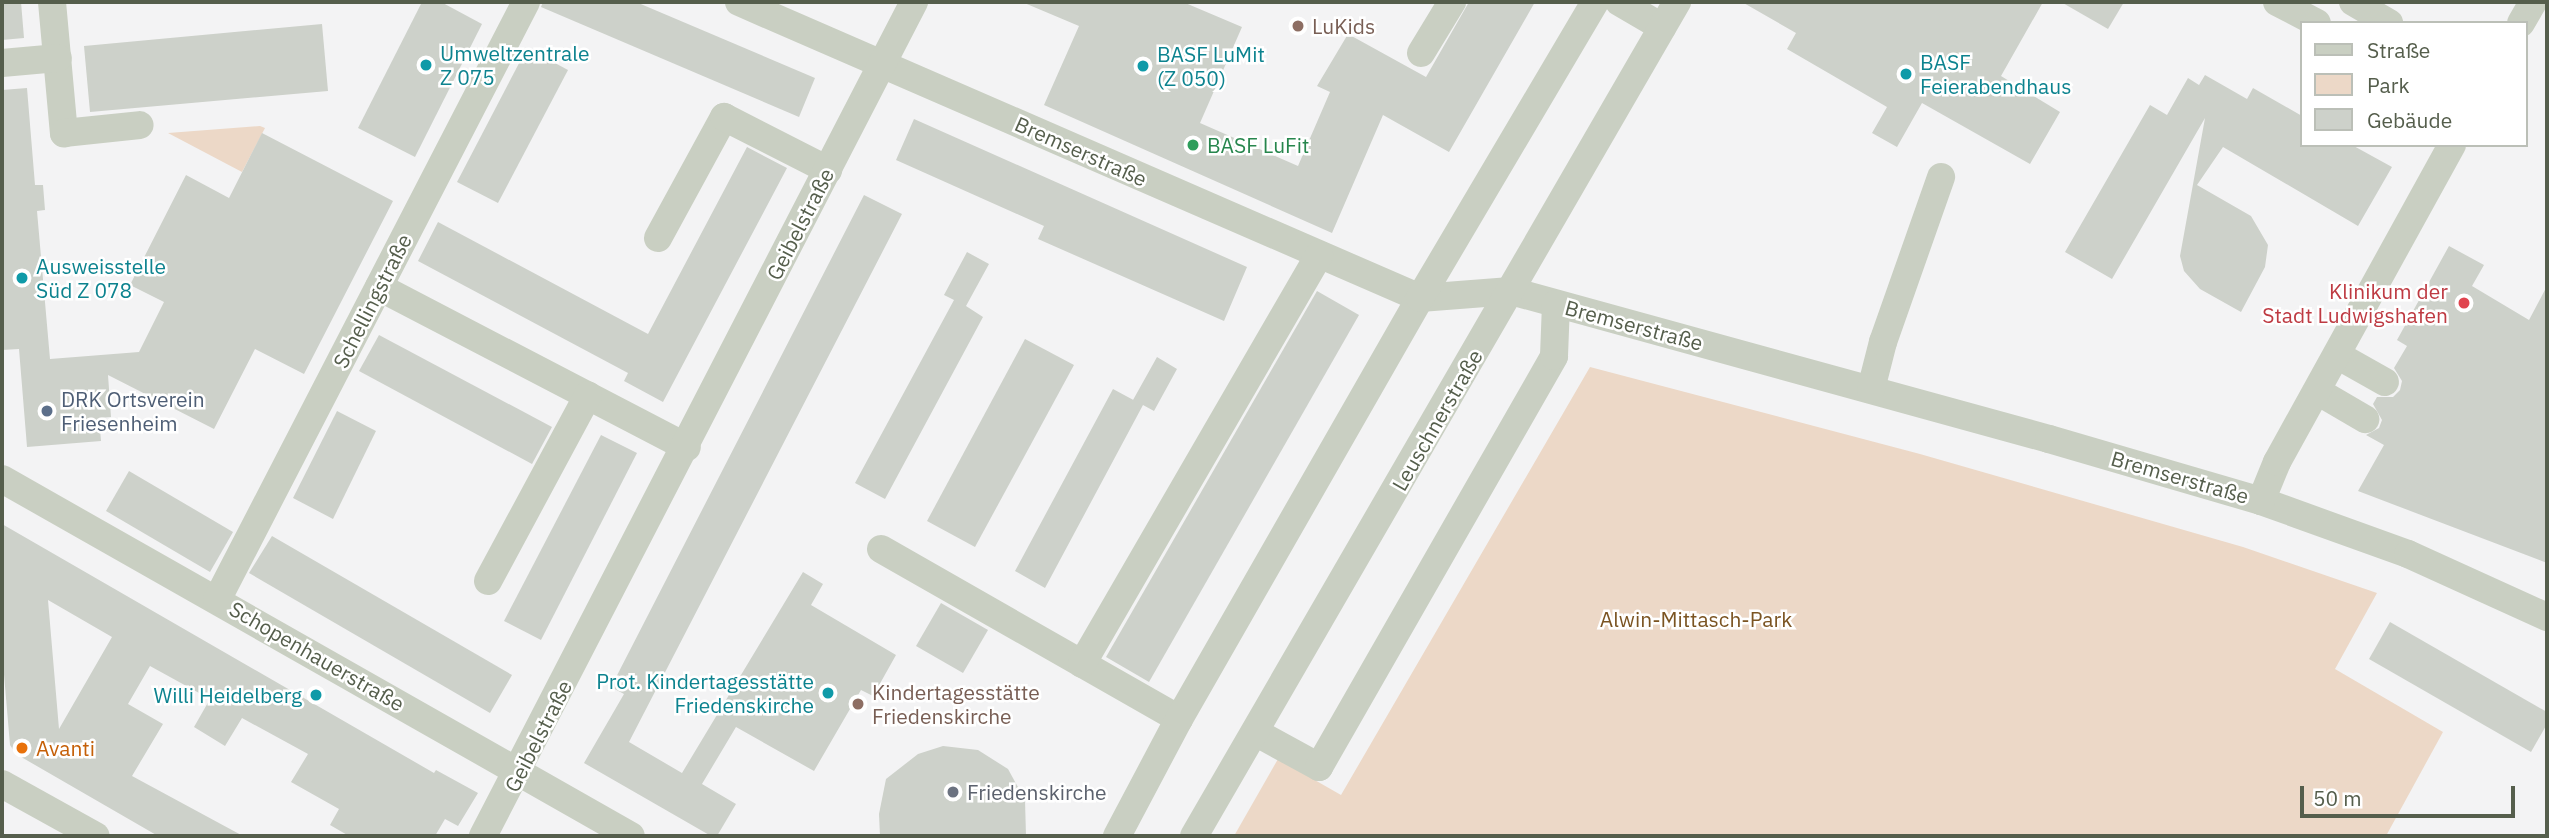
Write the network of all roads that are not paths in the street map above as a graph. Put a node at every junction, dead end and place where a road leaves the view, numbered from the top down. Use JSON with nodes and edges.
{"nodes":[{"id":1,"x":52,"y":2,"type":"edge"},
{"id":2,"x":526,"y":2,"type":"edge"},
{"id":3,"x":739,"y":2,"type":"edge"},
{"id":4,"x":914,"y":2,"type":"edge"},
{"id":5,"x":1452,"y":2,"type":"edge"},
{"id":6,"x":1595,"y":2,"type":"edge"},
{"id":7,"x":1619,"y":2,"type":"edge"},
{"id":8,"x":1677,"y":2,"type":"edge"},
{"id":9,"x":2277,"y":2,"type":"edge"},
{"id":10,"x":2353,"y":2,"type":"edge"},
{"id":11,"x":2533,"y":2,"type":"edge"},
{"id":12,"x":2308,"y":20,"type":"edge"},
{"id":13,"x":2386,"y":21,"type":"edge"},
{"id":14,"x":2522,"y":21,"type":"edge"},
{"id":15,"x":1662,"y":27,"type":"junction"},
{"id":16,"x":1421,"y":53,"type":"dead end"},
{"id":17,"x":58,"y":58,"type":"junction"},
{"id":18,"x":2,"y":63,"type":"edge"},
{"id":19,"x":882,"y":65,"type":"junction"},
{"id":20,"x":140,"y":125,"type":"dead end"},
{"id":21,"x":2451,"y":147,"type":"edge"},
{"id":22,"x":828,"y":170,"type":"junction"},
{"id":23,"x":1941,"y":177,"type":"dead end"},
{"id":24,"x":658,"y":238,"type":"dead end"},
{"id":25,"x":1319,"y":255,"type":"junction"},
{"id":26,"x":379,"y":287,"type":"junction"},
{"id":27,"x":1511,"y":291,"type":"junction"},
{"id":28,"x":1420,"y":298,"type":"junction"},
{"id":29,"x":1556,"y":304,"type":"junction"},
{"id":30,"x":2337,"y":355,"type":"junction"},
{"id":31,"x":2385,"y":382,"type":"dead end"},
{"id":32,"x":1871,"y":389,"type":"junction"},
{"id":33,"x":2317,"y":391,"type":"junction"},
{"id":34,"x":588,"y":396,"type":"junction"},
{"id":35,"x":2365,"y":419,"type":"dead end"},
{"id":36,"x":687,"y":447,"type":"junction"},
{"id":37,"x":2,"y":479,"type":"edge"},
{"id":38,"x":2261,"y":501,"type":"junction"},
{"id":39,"x":881,"y":549,"type":"dead end"},
{"id":40,"x":488,"y":581,"type":"dead end"},
{"id":41,"x":217,"y":600,"type":"junction"},
{"id":42,"x":2547,"y":617,"type":"edge"},
{"id":43,"x":1082,"y":664,"type":"junction"},
{"id":44,"x":1179,"y":719,"type":"junction"},
{"id":45,"x":1255,"y":732,"type":"junction"},
{"id":46,"x":520,"y":772,"type":"junction"},
{"id":47,"x":2,"y":784,"type":"edge"},
{"id":48,"x":96,"y":836,"type":"edge"},
{"id":49,"x":483,"y":836,"type":"edge"},
{"id":50,"x":631,"y":836,"type":"edge"},
{"id":51,"x":1117,"y":836,"type":"edge"},
{"id":52,"x":1194,"y":836,"type":"edge"}],
"edges":[{"from":1,"to":17,"type":"street"},
{"from":2,"to":26,"type":"street","name":"Schellingstraße"},
{"from":3,"to":19,"type":"street","name":"Bremserstraße"},
{"from":4,"to":19,"type":"street","name":"Geibelstraße"},
{"from":5,"to":16,"type":"street"},
{"from":6,"to":28,"type":"street"},
{"from":7,"to":15,"type":"street"},
{"from":8,"to":15,"type":"street","name":"Leuschnerstraße"},
{"from":9,"to":12,"type":"street"},
{"from":10,"to":13,"type":"street"},
{"from":11,"to":14,"type":"street"},
{"from":15,"to":27,"type":"street","name":"Leuschnerstraße"},
{"from":17,"to":18,"type":"street"},
{"from":17,"to":20,"type":"street"},
{"from":19,"to":22,"type":"street","name":"Geibelstraße"},
{"from":19,"to":25,"type":"street","name":"Bremserstraße"},
{"from":21,"to":30,"type":"street"},
{"from":22,"to":24,"type":"street"},
{"from":22,"to":36,"type":"street","name":"Geibelstraße"},
{"from":23,"to":32,"type":"street"},
{"from":25,"to":28,"type":"street","name":"Bremserstraße"},
{"from":25,"to":43,"type":"street"},
{"from":26,"to":34,"type":"street"},
{"from":26,"to":41,"type":"street","name":"Schellingstraße"},
{"from":27,"to":28,"type":"street","name":"Bremserstraße"},
{"from":27,"to":29,"type":"street","name":"Bremserstraße"},
{"from":27,"to":45,"type":"street","name":"Leuschnerstraße"},
{"from":28,"to":44,"type":"street"},
{"from":29,"to":32,"type":"street","name":"Bremserstraße"},
{"from":29,"to":45,"type":"street"},
{"from":30,"to":31,"type":"street"},
{"from":30,"to":33,"type":"street"},
{"from":32,"to":38,"type":"street","name":"Bremserstraße"},
{"from":33,"to":35,"type":"street"},
{"from":33,"to":38,"type":"street"},
{"from":34,"to":36,"type":"street"},
{"from":34,"to":40,"type":"street"},
{"from":36,"to":46,"type":"street","name":"Geibelstraße"},
{"from":37,"to":41,"type":"street","name":"Schopenhauerstraße"},
{"from":38,"to":42,"type":"street","name":"Bremserstraße"},
{"from":39,"to":43,"type":"street"},
{"from":41,"to":46,"type":"street","name":"Schopenhauerstraße"},
{"from":43,"to":44,"type":"street"},
{"from":44,"to":51,"type":"street"},
{"from":45,"to":52,"type":"street","name":"Leuschnerstraße"},
{"from":46,"to":49,"type":"street","name":"Geibelstraße"},
{"from":46,"to":50,"type":"street","name":"Schopenhauerstraße"},
{"from":47,"to":48,"type":"street"}]}
